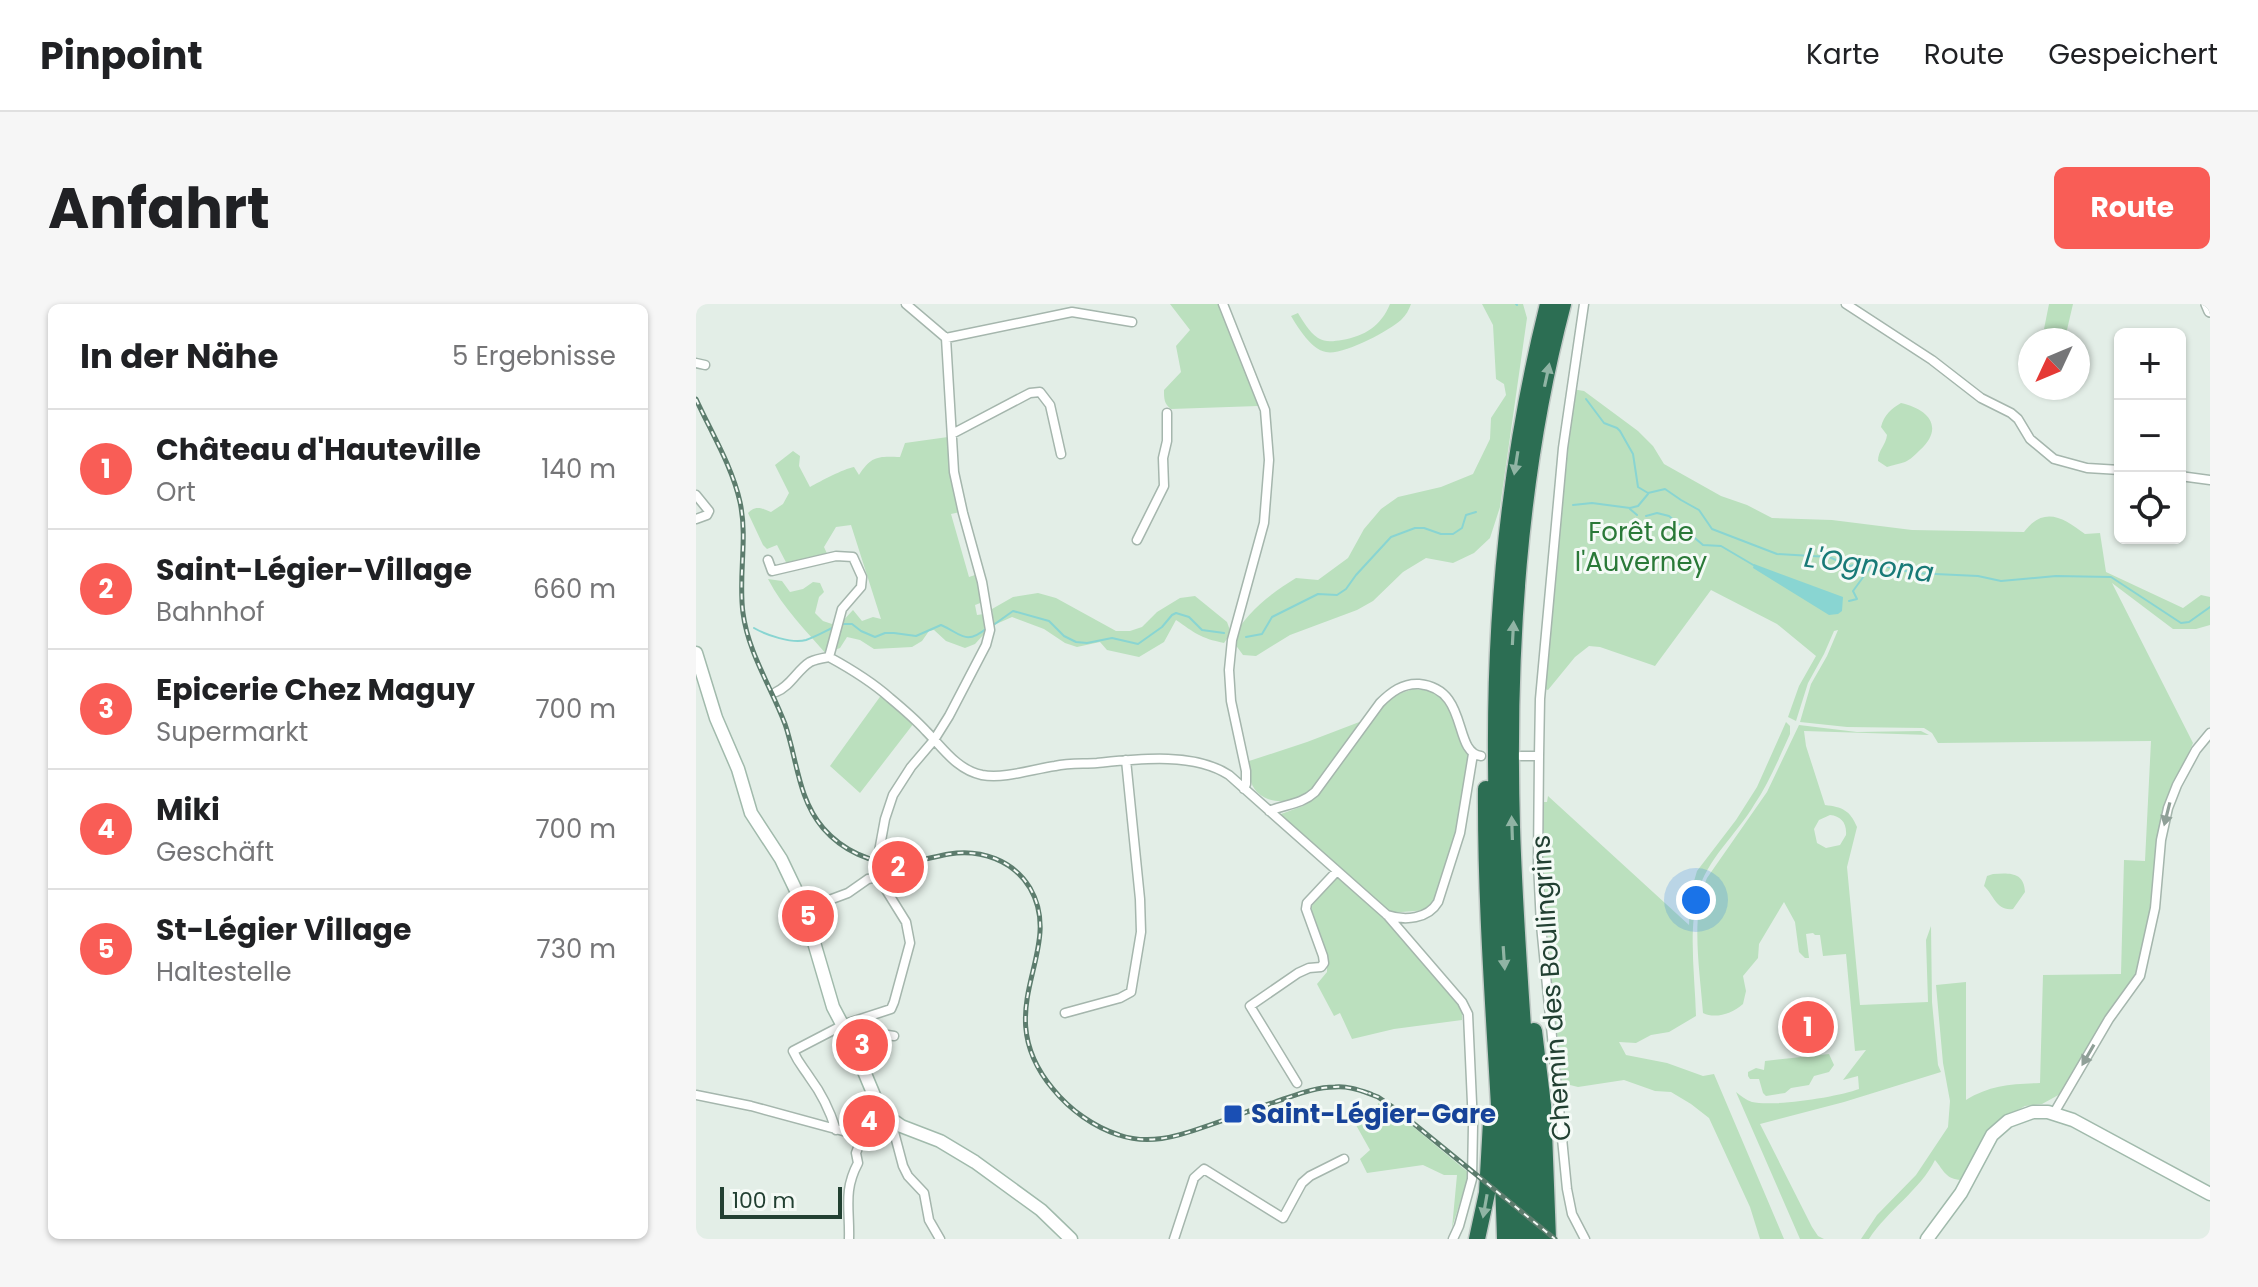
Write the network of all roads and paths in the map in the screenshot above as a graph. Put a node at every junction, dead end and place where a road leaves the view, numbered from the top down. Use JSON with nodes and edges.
{"nodes":[{"id":1,"x":906,"y":304,"type":"edge"},
{"id":2,"x":1223,"y":304,"type":"edge"},
{"id":3,"x":1548,"y":304,"type":"edge"},
{"id":4,"x":1563,"y":304,"type":"edge"},
{"id":5,"x":1584,"y":304,"type":"edge"},
{"id":6,"x":1846,"y":304,"type":"edge"},
{"id":7,"x":2207,"y":304,"type":"edge"},
{"id":8,"x":2210,"y":311,"type":"edge"},
{"id":9,"x":1132,"y":322,"type":"dead end"},
{"id":10,"x":946,"y":338,"type":"junction"},
{"id":11,"x":1167,"y":413,"type":"dead end"},
{"id":12,"x":952,"y":434,"type":"junction"},
{"id":13,"x":1061,"y":454,"type":"dead end"},
{"id":14,"x":2114,"y":470,"type":"edge"},
{"id":15,"x":2186,"y":477,"type":"edge"},
{"id":16,"x":2210,"y":480,"type":"edge"},
{"id":17,"x":696,"y":495,"type":"edge"},
{"id":18,"x":696,"y":519,"type":"edge"},
{"id":19,"x":1137,"y":540,"type":"dead end"},
{"id":20,"x":768,"y":560,"type":"dead end"},
{"id":21,"x":1500,"y":614,"type":"junction"},
{"id":22,"x":696,"y":653,"type":"edge"},
{"id":23,"x":829,"y":657,"type":"junction"},
{"id":24,"x":776,"y":692,"type":"dead end"},
{"id":25,"x":2210,"y":733,"type":"edge"},
{"id":26,"x":934,"y":740,"type":"junction"},
{"id":27,"x":1521,"y":756,"type":"dead end"},
{"id":28,"x":1539,"y":756,"type":"junction"},
{"id":29,"x":1126,"y":760,"type":"junction"},
{"id":30,"x":1244,"y":789,"type":"junction"},
{"id":31,"x":1269,"y":811,"type":"junction"},
{"id":32,"x":1514,"y":867,"type":"junction"},
{"id":33,"x":1337,"y":871,"type":"junction"},
{"id":34,"x":878,"y":877,"type":"junction"},
{"id":35,"x":805,"y":909,"type":"junction"},
{"id":36,"x":1387,"y":915,"type":"junction"},
{"id":37,"x":1065,"y":1013,"type":"dead end"},
{"id":38,"x":1493,"y":1017,"type":"junction"},
{"id":39,"x":842,"y":1025,"type":"junction"},
{"id":40,"x":894,"y":1036,"type":"dead end"},
{"id":41,"x":851,"y":1042,"type":"junction"},
{"id":42,"x":1297,"y":1083,"type":"dead end"},
{"id":43,"x":696,"y":1095,"type":"edge"},
{"id":44,"x":1543,"y":1105,"type":"junction"},
{"id":45,"x":2054,"y":1113,"type":"junction"},
{"id":46,"x":890,"y":1119,"type":"junction"},
{"id":47,"x":836,"y":1130,"type":"junction"},
{"id":48,"x":864,"y":1132,"type":"junction"},
{"id":49,"x":1344,"y":1159,"type":"dead end"},
{"id":50,"x":2210,"y":1194,"type":"edge"},
{"id":51,"x":849,"y":1239,"type":"edge"},
{"id":52,"x":940,"y":1239,"type":"edge"},
{"id":53,"x":1071,"y":1239,"type":"edge"},
{"id":54,"x":1174,"y":1239,"type":"edge"},
{"id":55,"x":1453,"y":1239,"type":"edge"},
{"id":56,"x":1477,"y":1239,"type":"edge"},
{"id":57,"x":1505,"y":1239,"type":"edge"},
{"id":58,"x":1519,"y":1239,"type":"edge"},
{"id":59,"x":1534,"y":1239,"type":"edge"},
{"id":60,"x":1548,"y":1239,"type":"edge"},
{"id":61,"x":1558,"y":1239,"type":"edge"},
{"id":62,"x":1585,"y":1239,"type":"edge"},
{"id":63,"x":1927,"y":1239,"type":"edge"}],
"edges":[{"from":1,"to":10,"type":"street"},
{"from":2,"to":30,"type":"street"},
{"from":3,"to":21,"type":"highway","one_way":true},
{"from":32,"to":4,"type":"highway","one_way":true},
{"from":5,"to":28,"type":"street","name":"Chemin des Boulingrins"},
{"from":6,"to":14,"type":"street"},
{"from":7,"to":8,"type":"street"},
{"from":9,"to":10,"type":"street"},
{"from":10,"to":12,"type":"street"},
{"from":11,"to":19,"type":"street"},
{"from":12,"to":13,"type":"street"},
{"from":12,"to":26,"type":"street"},
{"from":15,"to":16,"type":"street"},
{"from":17,"to":18,"type":"street"},
{"from":20,"to":23,"type":"street"},
{"from":21,"to":38,"type":"highway"},
{"from":21,"to":58,"type":"highway","one_way":true},
{"from":22,"to":35,"type":"main road"},
{"from":23,"to":24,"type":"street"},
{"from":23,"to":26,"type":"street"},
{"from":25,"to":45,"type":"street","one_way":true},
{"from":26,"to":29,"type":"street"},
{"from":26,"to":34,"type":"street"},
{"from":27,"to":28,"type":"street"},
{"from":28,"to":62,"type":"street","name":"Chemin des Boulingrins"},
{"from":29,"to":30,"type":"street"},
{"from":29,"to":37,"type":"street"},
{"from":30,"to":31,"type":"street"},
{"from":31,"to":33,"type":"street"},
{"from":31,"to":36,"type":"street"},
{"from":32,"to":44,"type":"highway"},
{"from":32,"to":59,"type":"highway"},
{"from":33,"to":36,"type":"street"},
{"from":33,"to":42,"type":"street"},
{"from":34,"to":35,"type":"street"},
{"from":34,"to":39,"type":"street"},
{"from":35,"to":39,"type":"main road"},
{"from":36,"to":55,"type":"street"},
{"from":38,"to":56,"type":"highway","one_way":true},
{"from":38,"to":57,"type":"highway"},
{"from":39,"to":41,"type":"main road"},
{"from":39,"to":47,"type":"street"},
{"from":40,"to":41,"type":"street"},
{"from":41,"to":46,"type":"main road"},
{"from":43,"to":47,"type":"street"},
{"from":44,"to":60,"type":"highway"},
{"from":44,"to":61,"type":"highway"},
{"from":45,"to":50,"type":"main road"},
{"from":45,"to":63,"type":"main road"},
{"from":46,"to":48,"type":"street"},
{"from":46,"to":52,"type":"street"},
{"from":46,"to":53,"type":"main road"},
{"from":47,"to":48,"type":"street"},
{"from":48,"to":51,"type":"street"},
{"from":49,"to":54,"type":"street"}]}
